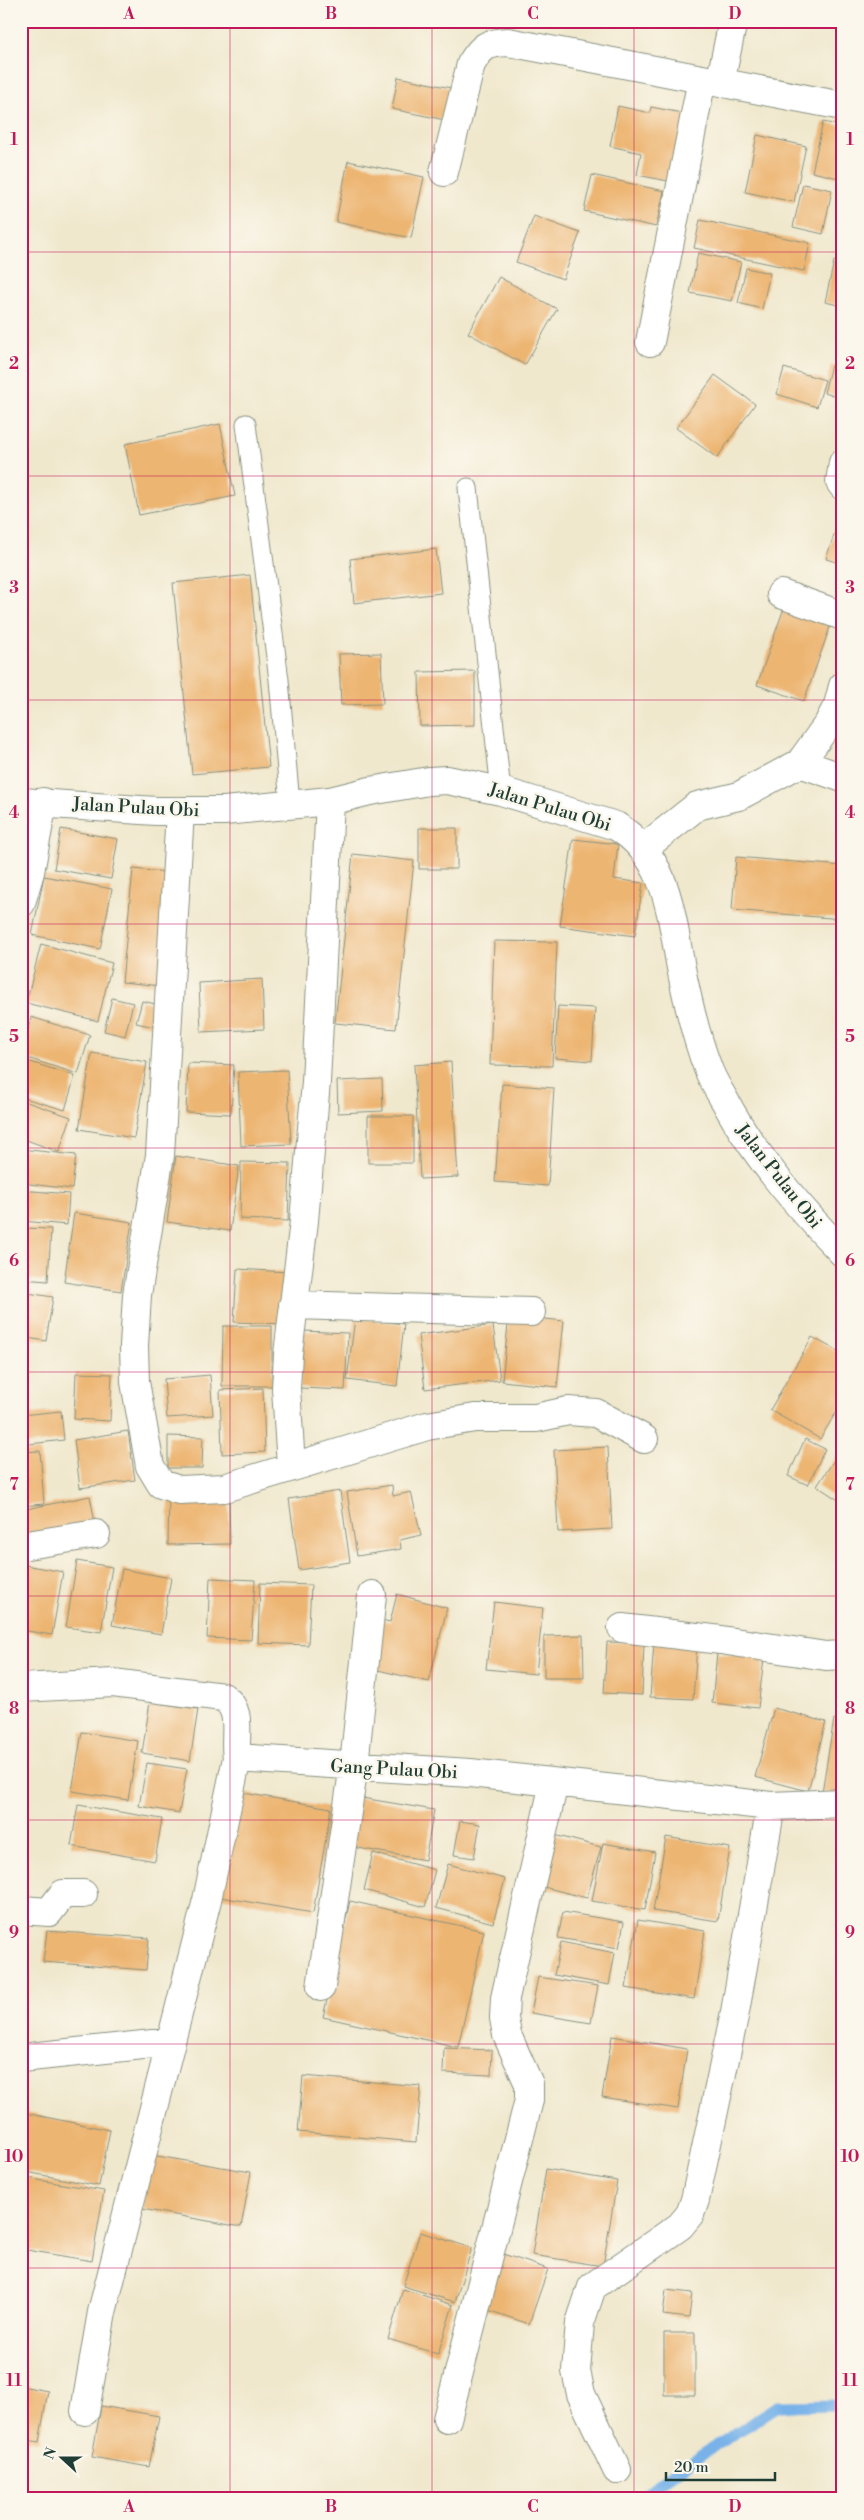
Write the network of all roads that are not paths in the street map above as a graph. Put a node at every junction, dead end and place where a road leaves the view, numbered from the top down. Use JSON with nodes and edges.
{"nodes":[{"id":1,"x":733,"y":21,"type":"edge"},
{"id":2,"x":711,"y":81,"type":"junction"},
{"id":3,"x":843,"y":106,"type":"edge"},
{"id":4,"x":444,"y":172,"type":"dead end"},
{"id":5,"x":650,"y":342,"type":"dead end"},
{"id":6,"x":246,"y":424,"type":"dead end"},
{"id":7,"x":843,"y":463,"type":"edge"},
{"id":8,"x":843,"y":486,"type":"edge"},
{"id":9,"x":468,"y":488,"type":"dead end"},
{"id":10,"x":781,"y":594,"type":"dead end"},
{"id":11,"x":843,"y":616,"type":"edge"},
{"id":12,"x":843,"y":686,"type":"edge"},
{"id":13,"x":800,"y":763,"type":"junction"},
{"id":14,"x":843,"y":778,"type":"edge"},
{"id":15,"x":501,"y":791,"type":"junction"},
{"id":16,"x":330,"y":800,"type":"junction"},
{"id":17,"x":32,"y":802,"type":"edge"},
{"id":18,"x":290,"y":804,"type":"junction"},
{"id":19,"x":180,"y":810,"type":"junction"},
{"id":20,"x":644,"y":848,"type":"junction"},
{"id":21,"x":21,"y":903,"type":"edge"},
{"id":22,"x":843,"y":1253,"type":"edge"},
{"id":23,"x":294,"y":1304,"type":"junction"},
{"id":24,"x":531,"y":1312,"type":"dead end"},
{"id":25,"x":644,"y":1439,"type":"dead end"},
{"id":26,"x":291,"y":1466,"type":"junction"},
{"id":27,"x":96,"y":1534,"type":"dead end"},
{"id":28,"x":21,"y":1546,"type":"edge"},
{"id":29,"x":372,"y":1595,"type":"dead end"},
{"id":30,"x":622,"y":1628,"type":"dead end"},
{"id":31,"x":843,"y":1655,"type":"edge"},
{"id":32,"x":21,"y":1688,"type":"edge"},
{"id":33,"x":237,"y":1758,"type":"junction"},
{"id":34,"x":354,"y":1765,"type":"junction"},
{"id":35,"x":554,"y":1783,"type":"junction"},
{"id":36,"x":843,"y":1803,"type":"edge"},
{"id":37,"x":771,"y":1806,"type":"junction"},
{"id":38,"x":83,"y":1894,"type":"dead end"},
{"id":39,"x":21,"y":1910,"type":"edge"},
{"id":40,"x":321,"y":1987,"type":"dead end"},
{"id":41,"x":171,"y":2042,"type":"junction"},
{"id":42,"x":21,"y":2058,"type":"edge"},
{"id":43,"x":85,"y":2411,"type":"dead end"},
{"id":44,"x":447,"y":2419,"type":"dead end"},
{"id":45,"x":617,"y":2470,"type":"dead end"}],
"edges":[{"from":1,"to":2,"type":"street"},
{"from":2,"to":3,"type":"street"},
{"from":2,"to":4,"type":"street"},
{"from":2,"to":5,"type":"street"},
{"from":6,"to":18,"type":"lane"},
{"from":7,"to":8,"type":"street"},
{"from":9,"to":15,"type":"lane"},
{"from":10,"to":11,"type":"street"},
{"from":12,"to":13,"type":"street"},
{"from":13,"to":14,"type":"street"},
{"from":13,"to":20,"type":"street"},
{"from":15,"to":16,"type":"street","name":"Jalan Pulau Obi"},
{"from":15,"to":20,"type":"street","name":"Jalan Pulau Obi"},
{"from":16,"to":18,"type":"street","name":"Jalan Pulau Obi"},
{"from":16,"to":23,"type":"street"},
{"from":17,"to":19,"type":"street","name":"Jalan Pulau Obi"},
{"from":17,"to":21,"type":"street"},
{"from":18,"to":19,"type":"street","name":"Jalan Pulau Obi"},
{"from":19,"to":26,"type":"street"},
{"from":20,"to":22,"type":"street","name":"Jalan Pulau Obi"},
{"from":23,"to":24,"type":"street"},
{"from":23,"to":26,"type":"street"},
{"from":25,"to":26,"type":"street"},
{"from":27,"to":28,"type":"street"},
{"from":29,"to":34,"type":"street"},
{"from":30,"to":31,"type":"street"},
{"from":32,"to":33,"type":"street"},
{"from":33,"to":34,"type":"street","name":"Gang Pulau Obi"},
{"from":33,"to":41,"type":"street"},
{"from":34,"to":35,"type":"street","name":"Gang Pulau Obi"},
{"from":34,"to":40,"type":"street"},
{"from":35,"to":37,"type":"street","name":"Gang Pulau Obi"},
{"from":35,"to":44,"type":"street"},
{"from":36,"to":37,"type":"street","name":"Gang Pulau Obi"},
{"from":37,"to":45,"type":"street"},
{"from":38,"to":39,"type":"street"},
{"from":41,"to":42,"type":"street"},
{"from":41,"to":43,"type":"street"}]}
